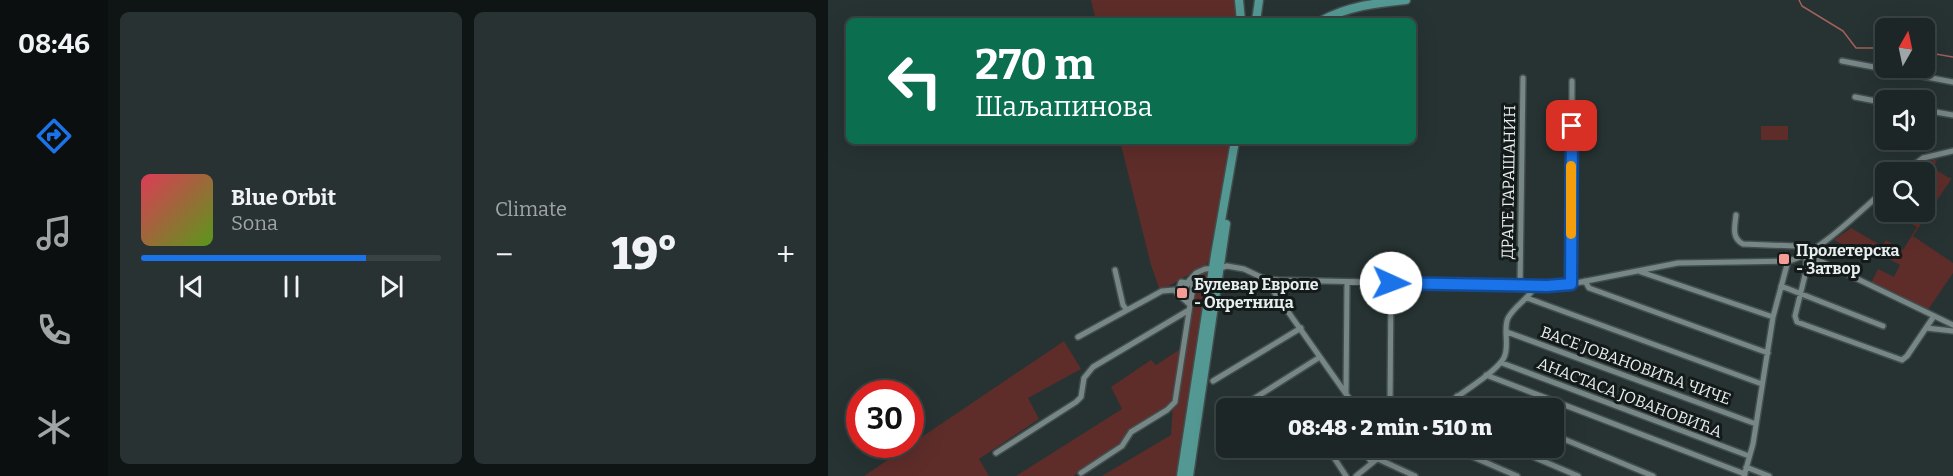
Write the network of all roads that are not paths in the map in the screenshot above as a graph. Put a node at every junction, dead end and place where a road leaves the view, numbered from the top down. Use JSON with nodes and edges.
{"nodes":[{"id":1,"x":1239,"y":0,"type":"edge"},
{"id":2,"x":1259,"y":0,"type":"edge"},
{"id":3,"x":1406,"y":0,"type":"edge"},
{"id":4,"x":1241,"y":18,"type":"edge"},
{"id":5,"x":1256,"y":18,"type":"edge"},
{"id":6,"x":1327,"y":18,"type":"edge"},
{"id":7,"x":1842,"y":61,"type":"dead end"},
{"id":8,"x":1523,"y":78,"type":"dead end"},
{"id":9,"x":1572,"y":81,"type":"dead end"},
{"id":10,"x":1953,"y":82,"type":"edge"},
{"id":11,"x":1855,"y":98,"type":"dead end"},
{"id":12,"x":1875,"y":101,"type":"edge"},
{"id":13,"x":1935,"y":112,"type":"edge"},
{"id":14,"x":1953,"y":115,"type":"edge"},
{"id":15,"x":1237,"y":144,"type":"edge"},
{"id":16,"x":1953,"y":152,"type":"edge"},
{"id":17,"x":1918,"y":162,"type":"edge"},
{"id":18,"x":1875,"y":198,"type":"edge"},
{"id":19,"x":1736,"y":215,"type":"dead end"},
{"id":20,"x":1806,"y":254,"type":"junction"},
{"id":21,"x":1788,"y":261,"type":"junction"},
{"id":22,"x":1216,"y":268,"type":"junction"},
{"id":23,"x":1114,"y":270,"type":"dead end"},
{"id":24,"x":1638,"y":271,"type":"junction"},
{"id":25,"x":1265,"y":279,"type":"junction"},
{"id":26,"x":1585,"y":281,"type":"junction"},
{"id":27,"x":1189,"y":282,"type":"junction"},
{"id":28,"x":1347,"y":282,"type":"junction"},
{"id":29,"x":1391,"y":283,"type":"junction"},
{"id":30,"x":1571,"y":284,"type":"junction"},
{"id":31,"x":1520,"y":286,"type":"junction"},
{"id":32,"x":1535,"y":286,"type":"junction"},
{"id":33,"x":1781,"y":286,"type":"junction"},
{"id":34,"x":1177,"y":289,"type":"junction"},
{"id":35,"x":1801,"y":293,"type":"junction"},
{"id":36,"x":1527,"y":298,"type":"junction"},
{"id":37,"x":1190,"y":307,"type":"junction"},
{"id":38,"x":1127,"y":310,"type":"junction"},
{"id":39,"x":1934,"y":316,"type":"junction"},
{"id":40,"x":1773,"y":317,"type":"junction"},
{"id":41,"x":1953,"y":325,"type":"edge"},
{"id":42,"x":1883,"y":326,"type":"dead end"},
{"id":43,"x":1301,"y":328,"type":"junction"},
{"id":44,"x":1926,"y":328,"type":"junction"},
{"id":45,"x":1953,"y":331,"type":"edge"},
{"id":46,"x":1507,"y":332,"type":"junction"},
{"id":47,"x":1078,"y":337,"type":"dead end"},
{"id":48,"x":1768,"y":353,"type":"junction"},
{"id":49,"x":1320,"y":357,"type":"junction"},
{"id":50,"x":1502,"y":363,"type":"junction"},
{"id":51,"x":1486,"y":375,"type":"junction"},
{"id":52,"x":1213,"y":381,"type":"dead end"},
{"id":53,"x":1762,"y":384,"type":"junction"},
{"id":54,"x":1346,"y":394,"type":"junction"},
{"id":55,"x":1457,"y":396,"type":"junction"},
{"id":56,"x":1255,"y":398,"type":"edge"},
{"id":57,"x":1349,"y":398,"type":"edge"},
{"id":58,"x":1390,"y":398,"type":"edge"},
{"id":59,"x":1454,"y":398,"type":"edge"},
{"id":60,"x":1462,"y":398,"type":"edge"},
{"id":61,"x":1756,"y":424,"type":"junction"},
{"id":62,"x":1564,"y":439,"type":"edge"},
{"id":63,"x":996,"y":453,"type":"dead end"},
{"id":64,"x":1749,"y":456,"type":"junction"},
{"id":65,"x":1334,"y":458,"type":"edge"},
{"id":66,"x":1369,"y":458,"type":"edge"},
{"id":67,"x":1475,"y":458,"type":"edge"},
{"id":68,"x":1536,"y":458,"type":"edge"},
{"id":69,"x":1378,"y":459,"type":"joint"},
{"id":70,"x":1372,"y":463,"type":"junction"},
{"id":71,"x":1745,"y":472,"type":"edge"},
{"id":72,"x":1081,"y":473,"type":"dead end"},
{"id":73,"x":1181,"y":476,"type":"edge"},
{"id":74,"x":1189,"y":476,"type":"edge"},
{"id":75,"x":1346,"y":476,"type":"edge"},
{"id":76,"x":1356,"y":476,"type":"edge"},
{"id":77,"x":1415,"y":476,"type":"edge"},
{"id":78,"x":1517,"y":476,"type":"edge"},
{"id":79,"x":1578,"y":476,"type":"edge"},
{"id":80,"x":1653,"y":476,"type":"edge"},
{"id":81,"x":1768,"y":476,"type":"edge"}],
"edges":[{"from":1,"to":4,"type":"main road"},
{"from":2,"to":5,"type":"main road"},
{"from":3,"to":6,"type":"main road"},
{"from":7,"to":10,"type":"street"},
{"from":8,"to":31,"type":"street","name":"ДРАГЕ ГАРАШАНИН"},
{"from":9,"to":30,"type":"street"},
{"from":11,"to":12,"type":"street"},
{"from":13,"to":14,"type":"street"},
{"from":15,"to":22,"type":"main road"},
{"from":16,"to":17,"type":"street"},
{"from":18,"to":20,"type":"street"},
{"from":19,"to":20,"type":"street"},
{"from":20,"to":21,"type":"street"},
{"from":20,"to":35,"type":"street"},
{"from":20,"to":39,"type":"street"},
{"from":21,"to":24,"type":"street"},
{"from":21,"to":33,"type":"street"},
{"from":22,"to":25,"type":"street"},
{"from":22,"to":27,"type":"street"},
{"from":22,"to":73,"type":"main road"},
{"from":22,"to":74,"type":"main road"},
{"from":23,"to":38,"type":"street"},
{"from":24,"to":26,"type":"street"},
{"from":24,"to":40,"type":"street"},
{"from":25,"to":28,"type":"street"},
{"from":25,"to":43,"type":"street"},
{"from":26,"to":30,"type":"street"},
{"from":26,"to":48,"type":"street"},
{"from":27,"to":34,"type":"street"},
{"from":27,"to":37,"type":"street"},
{"from":28,"to":29,"type":"street"},
{"from":28,"to":54,"type":"street"},
{"from":29,"to":31,"type":"street"},
{"from":29,"to":58,"type":"street"},
{"from":30,"to":32,"type":"street"},
{"from":31,"to":32,"type":"street"},
{"from":32,"to":36,"type":"street"},
{"from":33,"to":35,"type":"street"},
{"from":33,"to":40,"type":"street"},
{"from":34,"to":37,"type":"street"},
{"from":34,"to":38,"type":"street"},
{"from":35,"to":42,"type":"street"},
{"from":35,"to":44,"type":"street"},
{"from":36,"to":46,"type":"street"},
{"from":36,"to":53,"type":"street"},
{"from":37,"to":63,"type":"street"},
{"from":37,"to":72,"type":"street"},
{"from":38,"to":47,"type":"street"},
{"from":39,"to":41,"type":"street"},
{"from":39,"to":44,"type":"street"},
{"from":40,"to":48,"type":"street"},
{"from":43,"to":49,"type":"street"},
{"from":43,"to":52,"type":"street"},
{"from":44,"to":45,"type":"street"},
{"from":46,"to":50,"type":"street"},
{"from":46,"to":61,"type":"street","name":"ВАСЕ ЈОВАНОВИЋА ЧИЧЕ"},
{"from":48,"to":53,"type":"street"},
{"from":49,"to":54,"type":"street"},
{"from":49,"to":56,"type":"street"},
{"from":50,"to":51,"type":"street"},
{"from":50,"to":64,"type":"street","name":"АНАСТАСА ЈОВАНОВИЋА"},
{"from":51,"to":55,"type":"street"},
{"from":51,"to":71,"type":"street"},
{"from":53,"to":61,"type":"street"},
{"from":54,"to":57,"type":"street"},
{"from":55,"to":59,"type":"street"},
{"from":55,"to":60,"type":"street"},
{"from":61,"to":64,"type":"street"},
{"from":62,"to":80,"type":"street"},
{"from":64,"to":71,"type":"street"},
{"from":65,"to":75,"type":"street"},
{"from":66,"to":70,"type":"street"},
{"from":67,"to":78,"type":"street"},
{"from":68,"to":79,"type":"street"},
{"from":69,"to":70,"type":"street"},
{"from":69,"to":77,"type":"street"},
{"from":70,"to":76,"type":"street"},
{"from":71,"to":81,"type":"street"}]}
